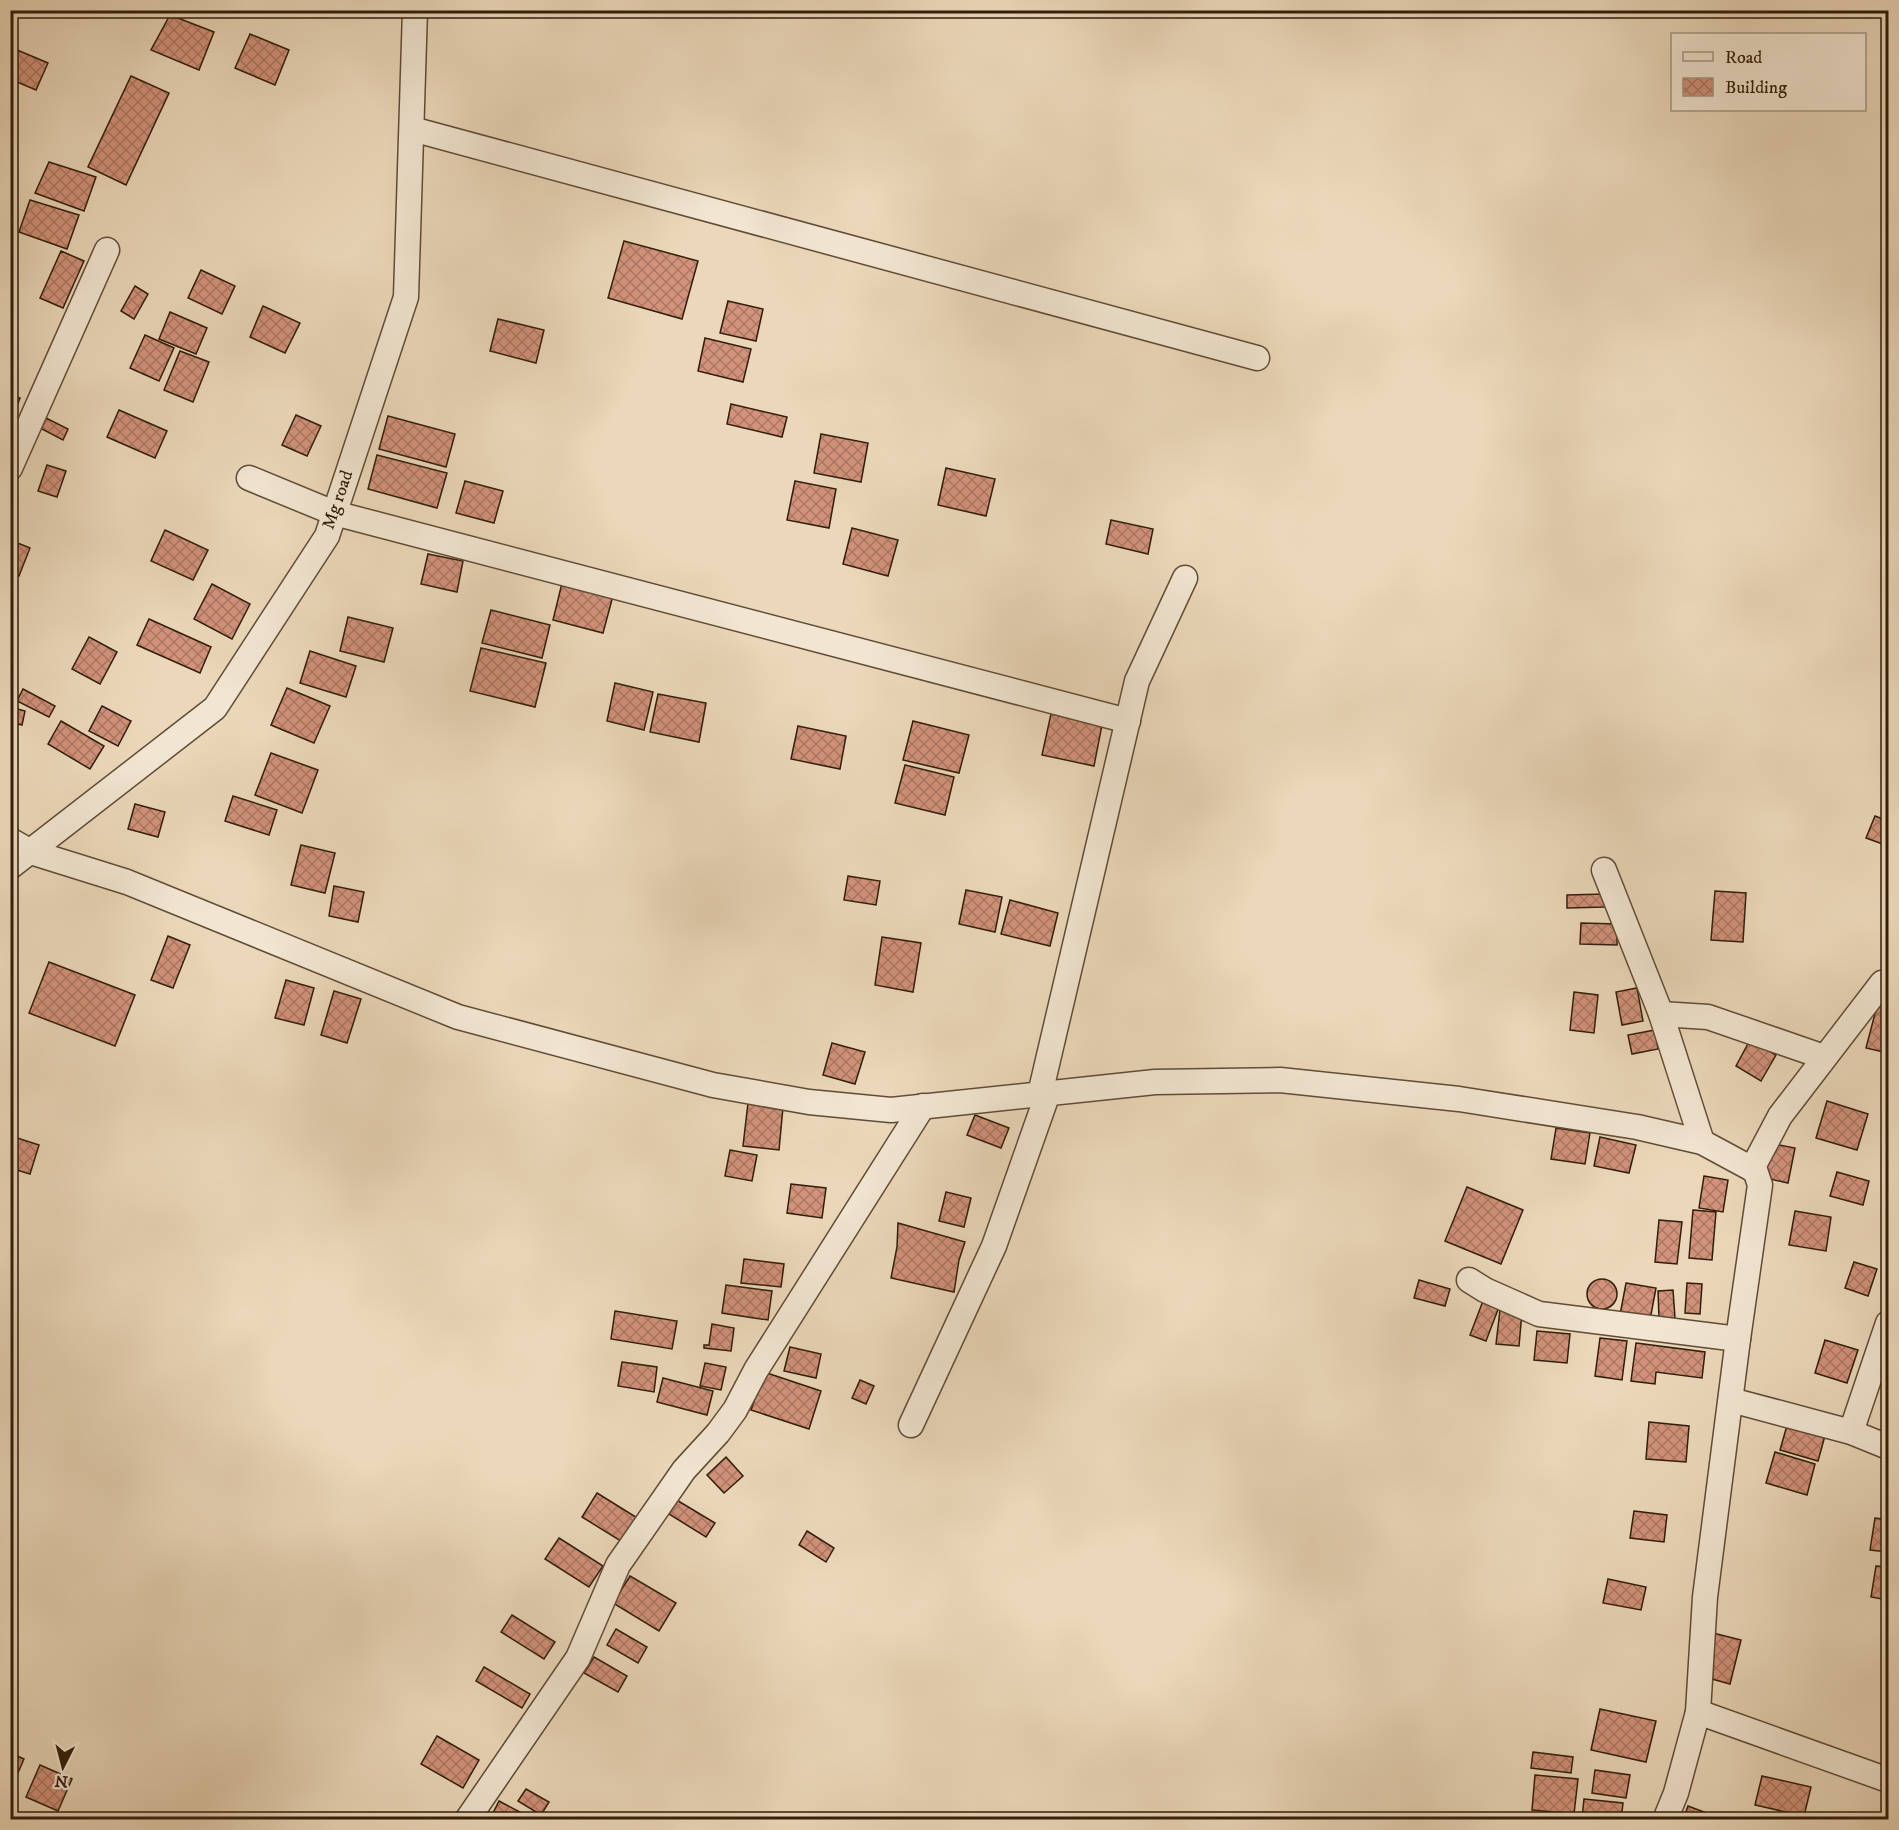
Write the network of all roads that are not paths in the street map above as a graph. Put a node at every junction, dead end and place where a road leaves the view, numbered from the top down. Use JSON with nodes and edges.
{"nodes":[{"id":1,"x":415,"y":10,"type":"edge"},
{"id":2,"x":412,"y":129,"type":"junction"},
{"id":3,"x":107,"y":250,"type":"dead end"},
{"id":4,"x":1257,"y":358,"type":"dead end"},
{"id":5,"x":10,"y":468,"type":"edge"},
{"id":6,"x":249,"y":478,"type":"dead end"},
{"id":7,"x":334,"y":513,"type":"junction"},
{"id":8,"x":1185,"y":578,"type":"dead end"},
{"id":9,"x":1128,"y":721,"type":"junction"},
{"id":10,"x":10,"y":840,"type":"edge"},
{"id":11,"x":31,"y":852,"type":"junction"},
{"id":12,"x":10,"y":867,"type":"edge"},
{"id":13,"x":1604,"y":870,"type":"dead end"},
{"id":14,"x":1888,"y":984,"type":"edge"},
{"id":15,"x":1661,"y":1014,"type":"junction"},
{"id":16,"x":1824,"y":1057,"type":"junction"},
{"id":17,"x":1044,"y":1093,"type":"junction"},
{"id":18,"x":923,"y":1106,"type":"junction"},
{"id":19,"x":1702,"y":1142,"type":"junction"},
{"id":20,"x":1752,"y":1169,"type":"junction"},
{"id":21,"x":1469,"y":1280,"type":"dead end"},
{"id":22,"x":1888,"y":1323,"type":"edge"},
{"id":23,"x":1738,"y":1339,"type":"junction"},
{"id":24,"x":1731,"y":1400,"type":"junction"},
{"id":25,"x":911,"y":1425,"type":"dead end"},
{"id":26,"x":1851,"y":1432,"type":"junction"},
{"id":27,"x":1888,"y":1447,"type":"edge"},
{"id":28,"x":1698,"y":1712,"type":"junction"},
{"id":29,"x":1888,"y":1780,"type":"edge"},
{"id":30,"x":467,"y":1820,"type":"edge"},
{"id":31,"x":1665,"y":1820,"type":"edge"}],
"edges":[{"from":1,"to":2,"type":"street","name":"Mg road"},
{"from":2,"to":4,"type":"street"},
{"from":2,"to":7,"type":"street","name":"Mg road"},
{"from":3,"to":5,"type":"street"},
{"from":6,"to":7,"type":"street"},
{"from":7,"to":9,"type":"street"},
{"from":7,"to":11,"type":"street","name":"Mg road"},
{"from":8,"to":9,"type":"street"},
{"from":9,"to":17,"type":"street"},
{"from":10,"to":11,"type":"street"},
{"from":11,"to":12,"type":"street","name":"Mg road"},
{"from":11,"to":18,"type":"street"},
{"from":13,"to":15,"type":"street"},
{"from":14,"to":16,"type":"street"},
{"from":15,"to":16,"type":"street"},
{"from":15,"to":19,"type":"street"},
{"from":16,"to":20,"type":"street"},
{"from":17,"to":18,"type":"street"},
{"from":17,"to":19,"type":"street"},
{"from":17,"to":25,"type":"street"},
{"from":18,"to":30,"type":"street"},
{"from":19,"to":20,"type":"street"},
{"from":20,"to":23,"type":"street"},
{"from":21,"to":23,"type":"street"},
{"from":22,"to":26,"type":"street"},
{"from":23,"to":24,"type":"street"},
{"from":24,"to":26,"type":"street"},
{"from":24,"to":28,"type":"street"},
{"from":26,"to":27,"type":"street"},
{"from":28,"to":29,"type":"street"},
{"from":28,"to":31,"type":"street"}]}
